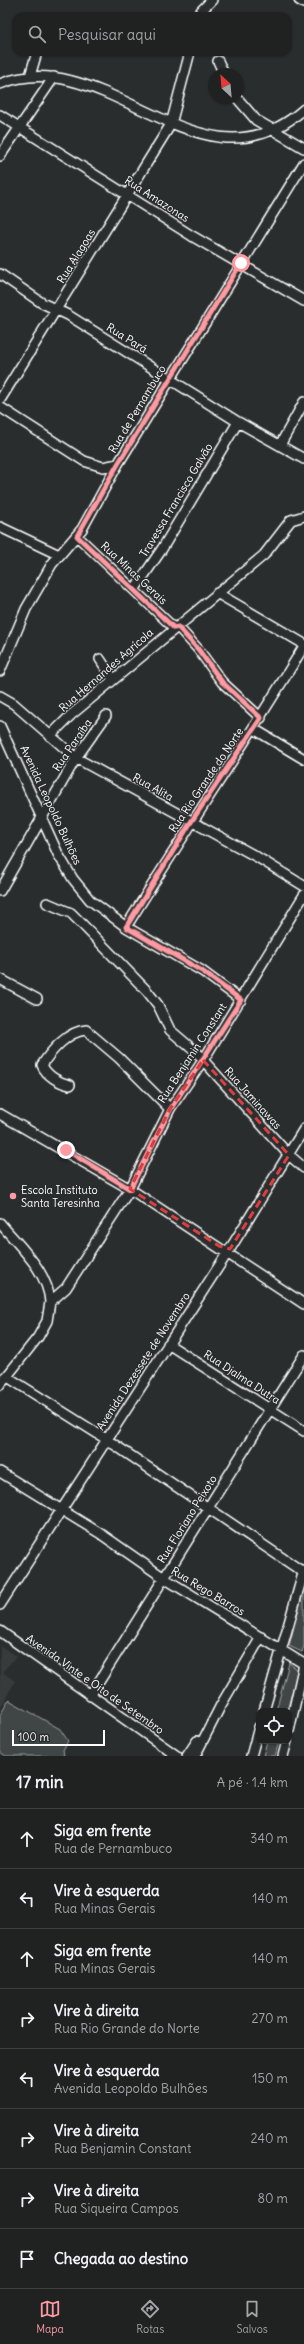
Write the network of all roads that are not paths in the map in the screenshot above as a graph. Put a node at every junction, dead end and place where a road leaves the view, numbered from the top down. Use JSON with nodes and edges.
{"nodes":[{"id":1,"x":212,"y":0,"type":"edge"},
{"id":2,"x":298,"y":0,"type":"edge"},
{"id":3,"x":304,"y":3,"type":"edge"},
{"id":4,"x":201,"y":12,"type":"edge"},
{"id":5,"x":36,"y":56,"type":"edge"},
{"id":6,"x":189,"y":56,"type":"edge"},
{"id":7,"x":218,"y":61,"type":"dead end"},
{"id":8,"x":221,"y":68,"type":"edge"},
{"id":9,"x":30,"y":76,"type":"junction"},
{"id":10,"x":54,"y":77,"type":"junction"},
{"id":11,"x":0,"y":84,"type":"edge"},
{"id":12,"x":242,"y":104,"type":"edge"},
{"id":13,"x":304,"y":109,"type":"edge"},
{"id":14,"x":0,"y":115,"type":"edge"},
{"id":15,"x":172,"y":124,"type":"junction"},
{"id":16,"x":19,"y":127,"type":"junction"},
{"id":17,"x":273,"y":131,"type":"junction"},
{"id":18,"x":304,"y":148,"type":"edge"},
{"id":19,"x":0,"y":156,"type":"edge"},
{"id":20,"x":304,"y":162,"type":"edge"},
{"id":21,"x":128,"y":194,"type":"junction"},
{"id":22,"x":241,"y":263,"type":"junction"},
{"id":23,"x":0,"y":274,"type":"edge"},
{"id":24,"x":304,"y":301,"type":"edge"},
{"id":25,"x":56,"y":310,"type":"junction"},
{"id":26,"x":169,"y":379,"type":"junction"},
{"id":27,"x":0,"y":400,"type":"edge"},
{"id":28,"x":304,"y":402,"type":"edge"},
{"id":29,"x":0,"y":407,"type":"edge"},
{"id":30,"x":238,"y":422,"type":"junction"},
{"id":31,"x":280,"y":445,"type":"junction"},
{"id":32,"x":304,"y":459,"type":"edge"},
{"id":33,"x":118,"y":464,"type":"junction"},
{"id":34,"x":304,"y":516,"type":"edge"},
{"id":35,"x":0,"y":527,"type":"edge"},
{"id":36,"x":77,"y":536,"type":"junction"},
{"id":37,"x":59,"y":555,"type":"junction"},
{"id":38,"x":134,"y":590,"type":"junction"},
{"id":39,"x":217,"y":593,"type":"junction"},
{"id":40,"x":176,"y":627,"type":"junction"},
{"id":41,"x":304,"y":645,"type":"edge"},
{"id":42,"x":100,"y":659,"type":"dead end"},
{"id":43,"x":0,"y":671,"type":"edge"},
{"id":44,"x":113,"y":679,"type":"junction"},
{"id":45,"x":0,"y":696,"type":"edge"},
{"id":46,"x":106,"y":716,"type":"dead end"},
{"id":47,"x":261,"y":718,"type":"junction"},
{"id":48,"x":0,"y":726,"type":"edge"},
{"id":49,"x":254,"y":729,"type":"junction"},
{"id":50,"x":50,"y":736,"type":"junction"},
{"id":51,"x":76,"y":758,"type":"junction"},
{"id":52,"x":304,"y":759,"type":"edge"},
{"id":53,"x":42,"y":817,"type":"junction"},
{"id":54,"x":191,"y":822,"type":"junction"},
{"id":55,"x":304,"y":886,"type":"edge"},
{"id":56,"x":0,"y":891,"type":"edge"},
{"id":57,"x":304,"y":895,"type":"edge"},
{"id":58,"x":47,"y":903,"type":"dead end"},
{"id":59,"x":126,"y":927,"type":"junction"},
{"id":60,"x":0,"y":979,"type":"edge"},
{"id":61,"x":37,"y":998,"type":"dead end"},
{"id":62,"x":241,"y":1000,"type":"junction"},
{"id":63,"x":204,"y":1060,"type":"junction"},
{"id":64,"x":70,"y":1085,"type":"dead end"},
{"id":65,"x":170,"y":1110,"type":"junction"},
{"id":66,"x":0,"y":1114,"type":"edge"},
{"id":67,"x":304,"y":1129,"type":"edge"},
{"id":68,"x":288,"y":1155,"type":"junction"},
{"id":69,"x":304,"y":1168,"type":"edge"},
{"id":70,"x":130,"y":1189,"type":"junction"},
{"id":71,"x":0,"y":1223,"type":"edge"},
{"id":72,"x":228,"y":1252,"type":"junction"},
{"id":73,"x":276,"y":1282,"type":"junction"},
{"id":74,"x":304,"y":1297,"type":"edge"},
{"id":75,"x":50,"y":1302,"type":"junction"},
{"id":76,"x":304,"y":1304,"type":"edge"},
{"id":77,"x":168,"y":1344,"type":"junction"},
{"id":78,"x":304,"y":1355,"type":"edge"},
{"id":79,"x":6,"y":1376,"type":"junction"},
{"id":80,"x":0,"y":1385,"type":"edge"},
{"id":81,"x":270,"y":1409,"type":"junction"},
{"id":82,"x":304,"y":1431,"type":"edge"},
{"id":83,"x":106,"y":1438,"type":"junction"},
{"id":84,"x":0,"y":1472,"type":"edge"},
{"id":85,"x":209,"y":1506,"type":"junction"},
{"id":86,"x":61,"y":1510,"type":"junction"},
{"id":87,"x":304,"y":1571,"type":"edge"},
{"id":88,"x":164,"y":1578,"type":"junction"},
{"id":89,"x":0,"y":1605,"type":"edge"},
{"id":90,"x":0,"y":1631,"type":"edge"},
{"id":91,"x":261,"y":1637,"type":"junction"},
{"id":92,"x":281,"y":1650,"type":"junction"},
{"id":93,"x":304,"y":1664,"type":"edge"},
{"id":94,"x":90,"y":1696,"type":"junction"},
{"id":95,"x":221,"y":1706,"type":"junction"},
{"id":96,"x":265,"y":1708,"type":"edge"},
{"id":97,"x":292,"y":1718,"type":"edge"},
{"id":98,"x":256,"y":1737,"type":"edge"},
{"id":99,"x":286,"y":1744,"type":"edge"},
{"id":100,"x":177,"y":1756,"type":"edge"},
{"id":101,"x":187,"y":1756,"type":"edge"},
{"id":102,"x":195,"y":1756,"type":"edge"},
{"id":103,"x":250,"y":1756,"type":"edge"},
{"id":104,"x":284,"y":1756,"type":"edge"}],
"edges":[{"from":1,"to":4,"type":"street"},
{"from":2,"to":3,"type":"street"},
{"from":5,"to":9,"type":"street"},
{"from":6,"to":15,"type":"street","name":"Rua Alagoas"},
{"from":7,"to":8,"type":"street"},
{"from":9,"to":10,"type":"street"},
{"from":9,"to":11,"type":"street"},
{"from":10,"to":15,"type":"street"},
{"from":10,"to":16,"type":"street"},
{"from":12,"to":17,"type":"street"},
{"from":13,"to":17,"type":"street"},
{"from":14,"to":16,"type":"street","name":"Rua Amazonas"},
{"from":15,"to":17,"type":"street"},
{"from":15,"to":21,"type":"street","name":"Rua Alagoas"},
{"from":16,"to":19,"type":"street"},
{"from":16,"to":21,"type":"street","name":"Rua Amazonas"},
{"from":17,"to":18,"type":"street"},
{"from":20,"to":22,"type":"street","name":"Rua de Pernambuco"},
{"from":21,"to":22,"type":"street","name":"Rua Amazonas"},
{"from":21,"to":25,"type":"street","name":"Rua Alagoas"},
{"from":22,"to":24,"type":"street","name":"Rua Amazonas"},
{"from":22,"to":26,"type":"street","name":"Rua de Pernambuco"},
{"from":23,"to":25,"type":"street","name":"Rua Pará"},
{"from":25,"to":26,"type":"street","name":"Rua Pará"},
{"from":25,"to":27,"type":"street","name":"Rua Alagoas"},
{"from":26,"to":30,"type":"street","name":"Rua Pará"},
{"from":26,"to":33,"type":"street","name":"Rua de Pernambuco"},
{"from":28,"to":31,"type":"street"},
{"from":29,"to":33,"type":"street"},
{"from":30,"to":31,"type":"street","name":"Rua Pará"},
{"from":30,"to":38,"type":"street","name":"Travessa Francisco Galvão"},
{"from":31,"to":32,"type":"street","name":"Rua Pará"},
{"from":33,"to":36,"type":"street","name":"Rua de Pernambuco"},
{"from":34,"to":39,"type":"street","name":"Rua Hernandes Agrícola"},
{"from":35,"to":37,"type":"street"},
{"from":36,"to":37,"type":"street","name":"Rua de Pernambuco"},
{"from":36,"to":38,"type":"street","name":"Rua Minas Gerais"},
{"from":37,"to":43,"type":"street","name":"Rua de Pernambuco"},
{"from":38,"to":40,"type":"street","name":"Rua Minas Gerais"},
{"from":39,"to":40,"type":"street","name":"Rua Hernandes Agrícola"},
{"from":39,"to":41,"type":"street"},
{"from":40,"to":44,"type":"street","name":"Rua Hernandes Agrícola"},
{"from":40,"to":47,"type":"street","name":"Rua Minas Gerais"},
{"from":41,"to":47,"type":"street","name":"Rua Rio Grande do Norte"},
{"from":42,"to":44,"type":"street"},
{"from":44,"to":50,"type":"street","name":"Rua Hernandes Agrícola"},
{"from":45,"to":50,"type":"street","name":"Rua Alita"},
{"from":46,"to":51,"type":"street","name":"Rua Paraíba"},
{"from":47,"to":49,"type":"street","name":"Rua Rio Grande do Norte"},
{"from":48,"to":53,"type":"street","name":"Avenida Leopoldo Bulhões"},
{"from":49,"to":52,"type":"street"},
{"from":49,"to":54,"type":"street","name":"Rua Rio Grande do Norte"},
{"from":50,"to":51,"type":"street","name":"Rua Alita"},
{"from":51,"to":53,"type":"street","name":"Rua Paraíba"},
{"from":51,"to":54,"type":"street","name":"Rua Alita"},
{"from":53,"to":56,"type":"street","name":"Rua Paraíba"},
{"from":53,"to":59,"type":"street","name":"Avenida Leopoldo Bulhões"},
{"from":54,"to":55,"type":"street","name":"Rua Alita"},
{"from":54,"to":59,"type":"street","name":"Rua Rio Grande do Norte"},
{"from":57,"to":62,"type":"street","name":"Rua Benjamin Constant"},
{"from":58,"to":63,"type":"street","name":"Rua Jaminawas"},
{"from":59,"to":62,"type":"street","name":"Avenida Leopoldo Bulhões"},
{"from":60,"to":61,"type":"street"},
{"from":62,"to":63,"type":"street","name":"Rua Benjamin Constant"},
{"from":63,"to":65,"type":"street","name":"Rua Benjamin Constant"},
{"from":63,"to":68,"type":"street","name":"Rua Jaminawas"},
{"from":64,"to":65,"type":"street"},
{"from":65,"to":70,"type":"street","name":"Rua Benjamin Constant"},
{"from":66,"to":70,"type":"street"},
{"from":67,"to":68,"type":"street","name":"Avenida Dezessete de Novembro"},
{"from":68,"to":69,"type":"street","name":"Rua Jaminawas"},
{"from":68,"to":72,"type":"street","name":"Avenida Dezessete de Novembro"},
{"from":70,"to":72,"type":"street"},
{"from":70,"to":75,"type":"street","name":"Rua Benjamin Constant"},
{"from":71,"to":75,"type":"street"},
{"from":72,"to":73,"type":"street"},
{"from":72,"to":77,"type":"street","name":"Avenida Dezessete de Novembro"},
{"from":73,"to":74,"type":"street"},
{"from":73,"to":76,"type":"street"},
{"from":75,"to":79,"type":"street"},
{"from":77,"to":81,"type":"street","name":"Rua Djalma Dutra"},
{"from":77,"to":83,"type":"street","name":"Avenida Dezessete de Novembro"},
{"from":78,"to":81,"type":"street","name":"Rua Floriano Peixoto"},
{"from":79,"to":80,"type":"street"},
{"from":79,"to":83,"type":"street"},
{"from":81,"to":82,"type":"street","name":"Rua Djalma Dutra"},
{"from":81,"to":85,"type":"street","name":"Rua Floriano Peixoto"},
{"from":83,"to":85,"type":"street"},
{"from":83,"to":86,"type":"street","name":"Avenida Dezessete de Novembro"},
{"from":84,"to":86,"type":"street","name":"Rua Rego Barros"},
{"from":85,"to":87,"type":"street"},
{"from":85,"to":88,"type":"street","name":"Rua Floriano Peixoto"},
{"from":86,"to":88,"type":"street","name":"Rua Rego Barros"},
{"from":86,"to":89,"type":"street","name":"Avenida Dezessete de Novembro"},
{"from":87,"to":92,"type":"street"},
{"from":88,"to":91,"type":"street","name":"Rua Rego Barros"},
{"from":88,"to":94,"type":"street","name":"Rua Floriano Peixoto"},
{"from":90,"to":94,"type":"street","name":"Avenida Vinte e Oito de Setembro"},
{"from":91,"to":92,"type":"street","name":"Rua Rego Barros"},
{"from":91,"to":95,"type":"street"},
{"from":92,"to":93,"type":"street","name":"Rua Rego Barros"},
{"from":92,"to":96,"type":"street"},
{"from":93,"to":97,"type":"street"},
{"from":94,"to":100,"type":"street","name":"Avenida Vinte e Oito de Setembro"},
{"from":95,"to":101,"type":"street"},
{"from":95,"to":102,"type":"street"},
{"from":98,"to":103,"type":"street"},
{"from":99,"to":104,"type":"street"}]}
